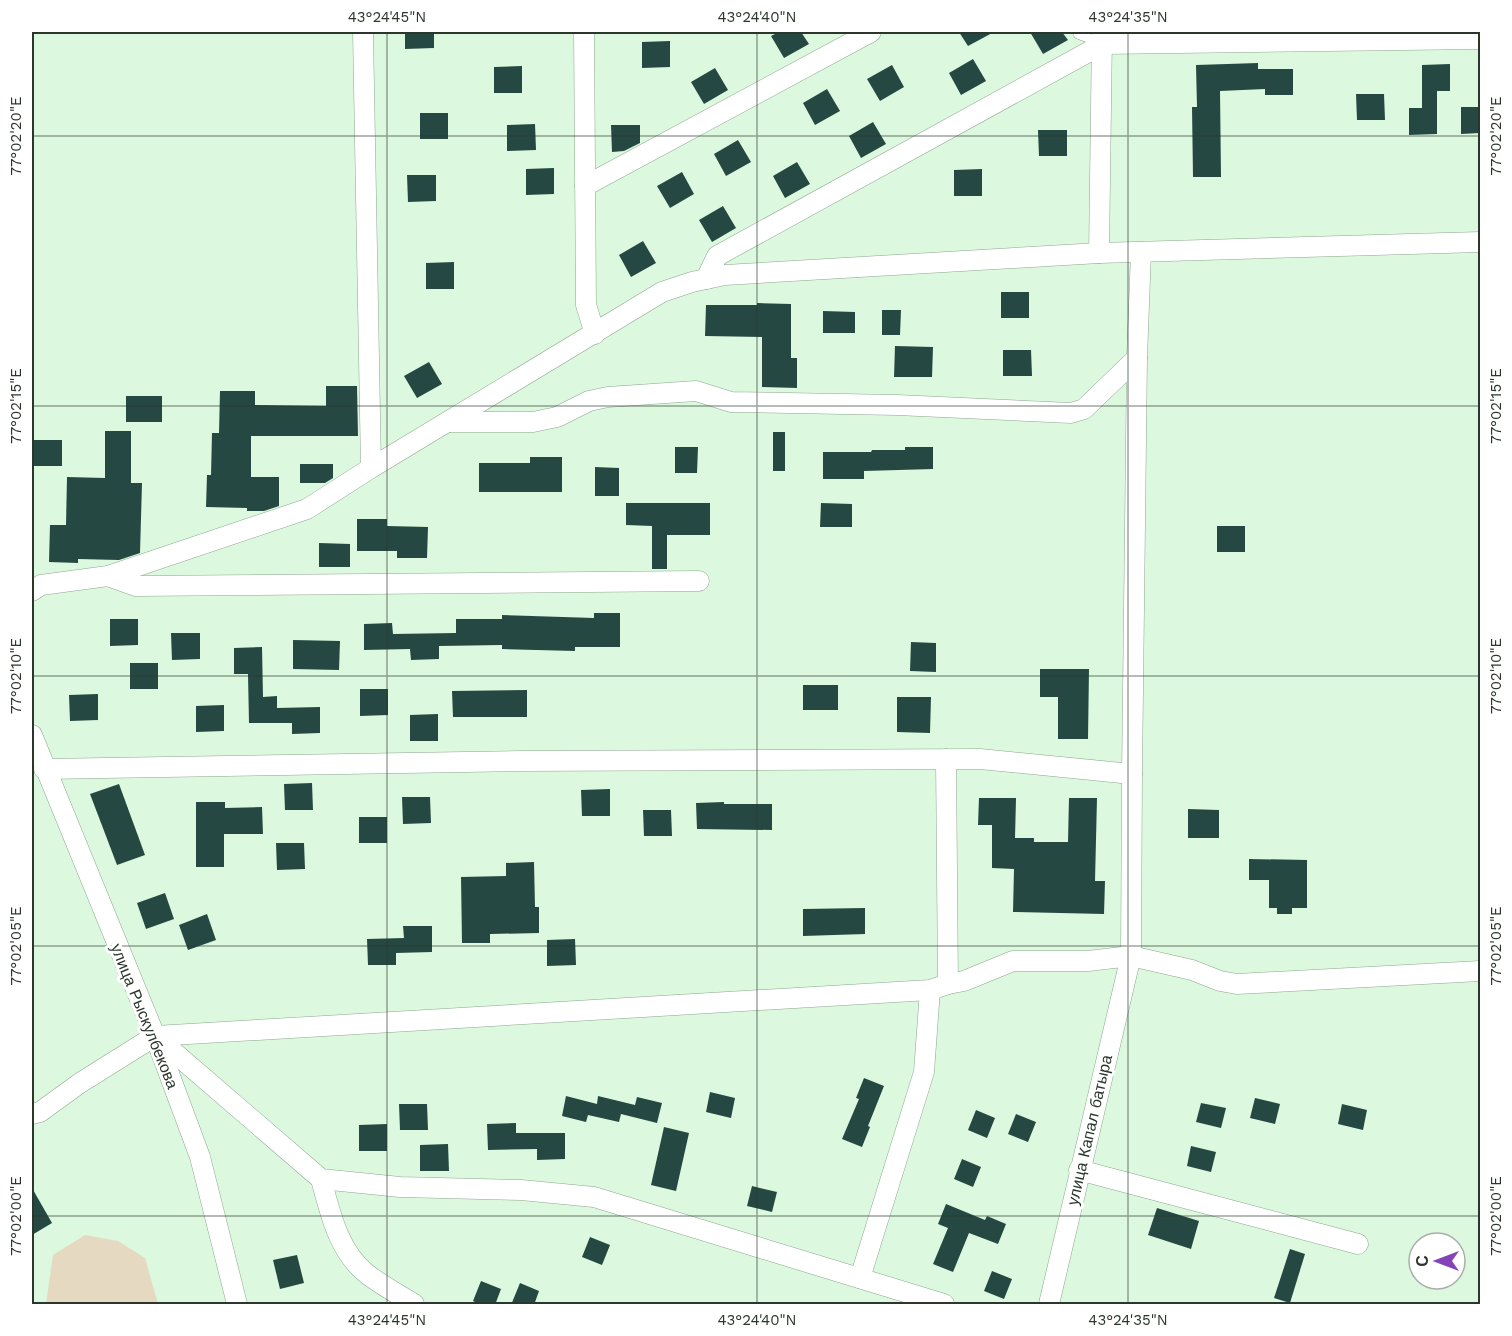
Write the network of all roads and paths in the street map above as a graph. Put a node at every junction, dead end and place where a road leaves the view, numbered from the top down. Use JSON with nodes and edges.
{"nodes":[{"id":1,"x":363,"y":32,"type":"edge"},
{"id":2,"x":584,"y":32,"type":"edge"},
{"id":3,"x":871,"y":32,"type":"edge"},
{"id":4,"x":1078,"y":32,"type":"edge"},
{"id":5,"x":1103,"y":38,"type":"edge"},
{"id":6,"x":1480,"y":39,"type":"edge"},
{"id":7,"x":585,"y":186,"type":"junction"},
{"id":8,"x":1480,"y":242,"type":"edge"},
{"id":9,"x":1141,"y":252,"type":"junction"},
{"id":10,"x":1099,"y":253,"type":"junction"},
{"id":11,"x":706,"y":279,"type":"junction"},
{"id":12,"x":595,"y":334,"type":"junction"},
{"id":13,"x":1137,"y":358,"type":"junction"},
{"id":14,"x":448,"y":422,"type":"junction"},
{"id":15,"x":371,"y":468,"type":"junction"},
{"id":16,"x":108,"y":576,"type":"junction"},
{"id":17,"x":699,"y":581,"type":"dead end"},
{"id":18,"x":32,"y":591,"type":"edge"},
{"id":19,"x":32,"y":735,"type":"edge"},
{"id":20,"x":946,"y":759,"type":"junction"},
{"id":21,"x":44,"y":769,"type":"junction"},
{"id":22,"x":1132,"y":774,"type":"junction"},
{"id":23,"x":1131,"y":956,"type":"junction"},
{"id":24,"x":1480,"y":970,"type":"edge"},
{"id":25,"x":939,"y":987,"type":"junction"},
{"id":26,"x":155,"y":1036,"type":"junction"},
{"id":27,"x":32,"y":1114,"type":"edge"},
{"id":28,"x":1079,"y":1170,"type":"junction"},
{"id":29,"x":321,"y":1179,"type":"junction"},
{"id":30,"x":1358,"y":1244,"type":"dead end"},
{"id":31,"x":860,"y":1278,"type":"junction"},
{"id":32,"x":237,"y":1305,"type":"edge"},
{"id":33,"x":414,"y":1305,"type":"edge"},
{"id":34,"x":944,"y":1305,"type":"edge"},
{"id":35,"x":1049,"y":1305,"type":"edge"}],
"edges":[{"from":1,"to":15,"type":"street"},
{"from":2,"to":7,"type":"street"},
{"from":3,"to":7,"type":"street"},
{"from":4,"to":5,"type":"lane"},
{"from":5,"to":6,"type":"street"},
{"from":5,"to":10,"type":"street"},
{"from":5,"to":11,"type":"street"},
{"from":7,"to":12,"type":"street"},
{"from":8,"to":9,"type":"street"},
{"from":9,"to":10,"type":"street"},
{"from":9,"to":13,"type":"street","name":"улица Капал батыра"},
{"from":10,"to":11,"type":"street"},
{"from":11,"to":12,"type":"street"},
{"from":12,"to":14,"type":"street"},
{"from":13,"to":14,"type":"street"},
{"from":13,"to":22,"type":"street","name":"улица Капал батыра"},
{"from":14,"to":15,"type":"street"},
{"from":15,"to":16,"type":"street"},
{"from":16,"to":17,"type":"street"},
{"from":16,"to":18,"type":"street"},
{"from":19,"to":21,"type":"street","name":"улица Рыскулбекова"},
{"from":20,"to":21,"type":"street"},
{"from":20,"to":22,"type":"street"},
{"from":20,"to":25,"type":"street"},
{"from":21,"to":26,"type":"street","name":"улица Рыскулбекова"},
{"from":22,"to":23,"type":"street","name":"улица Капал батыра"},
{"from":23,"to":24,"type":"street"},
{"from":23,"to":25,"type":"street"},
{"from":23,"to":28,"type":"street","name":"улица Капал батыра"},
{"from":25,"to":26,"type":"street"},
{"from":25,"to":31,"type":"street"},
{"from":26,"to":27,"type":"street"},
{"from":26,"to":29,"type":"street"},
{"from":26,"to":32,"type":"street","name":"улица Рыскулбекова"},
{"from":28,"to":30,"type":"street"},
{"from":28,"to":35,"type":"street","name":"улица Капал батыра"},
{"from":29,"to":31,"type":"street"},
{"from":29,"to":33,"type":"street"},
{"from":31,"to":34,"type":"street"}]}
